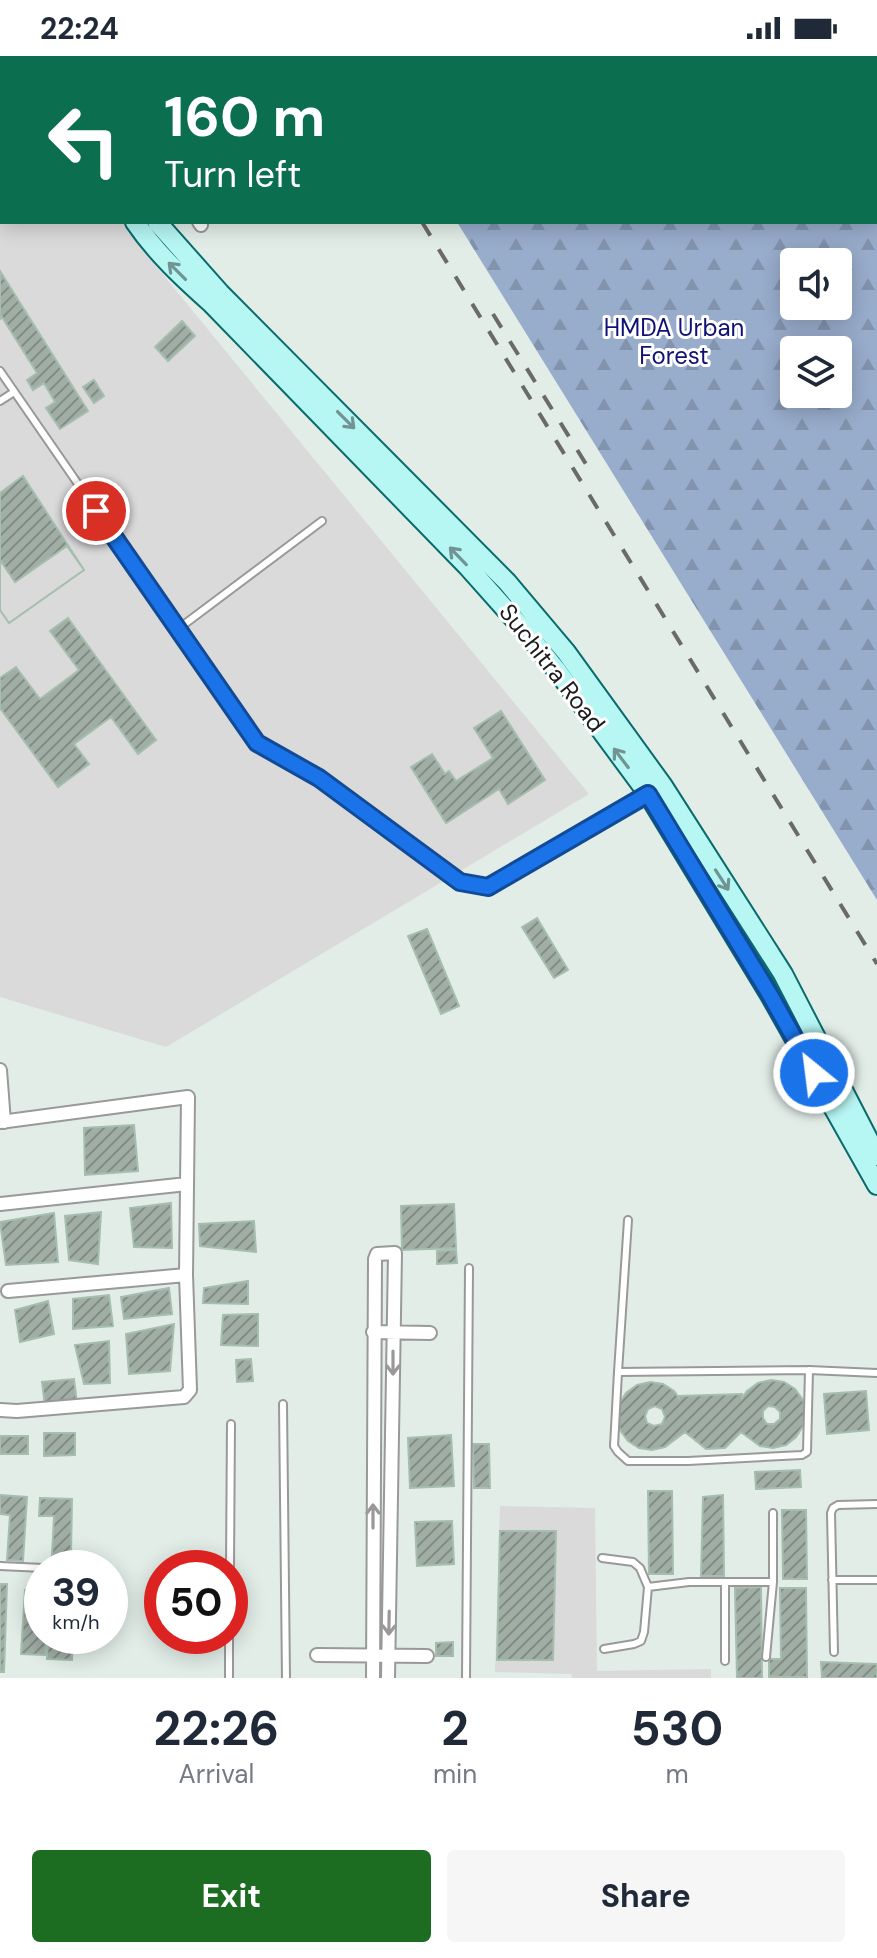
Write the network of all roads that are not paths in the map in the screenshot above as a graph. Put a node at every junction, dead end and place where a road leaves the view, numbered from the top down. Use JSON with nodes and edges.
{"nodes":[{"id":1,"x":136,"y":224,"type":"edge"},
{"id":2,"x":159,"y":224,"type":"edge"},
{"id":3,"x":216,"y":298,"type":"junction"},
{"id":4,"x":0,"y":371,"type":"edge"},
{"id":5,"x":14,"y":392,"type":"junction"},
{"id":6,"x":0,"y":401,"type":"edge"},
{"id":7,"x":322,"y":521,"type":"dead end"},
{"id":8,"x":178,"y":629,"type":"junction"},
{"id":9,"x":648,"y":794,"type":"junction"},
{"id":10,"x":822,"y":1069,"type":"junction"},
{"id":11,"x":0,"y":1070,"type":"edge"},
{"id":12,"x":2,"y":1122,"type":"edge"},
{"id":13,"x":877,"y":1156,"type":"edge"},
{"id":14,"x":187,"y":1184,"type":"junction"},
{"id":15,"x":877,"y":1185,"type":"edge"},
{"id":16,"x":0,"y":1204,"type":"edge"},
{"id":17,"x":628,"y":1220,"type":"dead end"},
{"id":18,"x":469,"y":1268,"type":"dead end"},
{"id":19,"x":186,"y":1275,"type":"junction"},
{"id":20,"x":8,"y":1291,"type":"dead end"},
{"id":21,"x":373,"y":1332,"type":"junction"},
{"id":22,"x":392,"y":1332,"type":"junction"},
{"id":23,"x":430,"y":1333,"type":"dead end"},
{"id":24,"x":809,"y":1370,"type":"junction"},
{"id":25,"x":618,"y":1372,"type":"junction"},
{"id":26,"x":877,"y":1373,"type":"edge"},
{"id":27,"x":283,"y":1404,"type":"dead end"},
{"id":28,"x":0,"y":1410,"type":"edge"},
{"id":29,"x":374,"y":1414,"type":"junction"},
{"id":30,"x":393,"y":1414,"type":"junction"},
{"id":31,"x":231,"y":1424,"type":"dead end"},
{"id":32,"x":877,"y":1504,"type":"edge"},
{"id":33,"x":773,"y":1513,"type":"dead end"},
{"id":34,"x":230,"y":1550,"type":"edge"},
{"id":35,"x":602,"y":1558,"type":"dead end"},
{"id":36,"x":0,"y":1566,"type":"edge"},
{"id":37,"x":24,"y":1567,"type":"edge"},
{"id":38,"x":832,"y":1580,"type":"junction"},
{"id":39,"x":877,"y":1580,"type":"edge"},
{"id":40,"x":725,"y":1582,"type":"junction"},
{"id":41,"x":773,"y":1582,"type":"junction"},
{"id":42,"x":648,"y":1587,"type":"junction"},
{"id":43,"x":604,"y":1649,"type":"dead end"},
{"id":44,"x":834,"y":1652,"type":"dead end"},
{"id":45,"x":229,"y":1654,"type":"edge"},
{"id":46,"x":317,"y":1655,"type":"dead end"},
{"id":47,"x":373,"y":1656,"type":"junction"},
{"id":48,"x":388,"y":1656,"type":"junction"},
{"id":49,"x":427,"y":1656,"type":"dead end"},
{"id":50,"x":766,"y":1657,"type":"dead end"},
{"id":51,"x":725,"y":1661,"type":"dead end"},
{"id":52,"x":229,"y":1678,"type":"edge"},
{"id":53,"x":286,"y":1678,"type":"edge"},
{"id":54,"x":373,"y":1678,"type":"edge"},
{"id":55,"x":388,"y":1678,"type":"edge"},
{"id":56,"x":466,"y":1678,"type":"edge"}],
"edges":[{"from":3,"to":1,"type":"main road","name":"Suchitra Road","one_way":true},
{"from":2,"to":3,"type":"main road","name":"Suchitra Road"},
{"from":9,"to":3,"type":"main road","name":"Suchitra Road","one_way":true},
{"from":3,"to":10,"type":"main road","name":"Suchitra Road","one_way":true},
{"from":4,"to":5,"type":"lane"},
{"from":5,"to":6,"type":"lane"},
{"from":5,"to":8,"type":"lane"},
{"from":7,"to":8,"type":"lane"},
{"from":8,"to":9,"type":"lane"},
{"from":9,"to":10,"type":"main road","name":"Suchitra Road"},
{"from":10,"to":13,"type":"main road","name":"Suchitra Road"},
{"from":10,"to":15,"type":"main road","name":"Suchitra Road"},
{"from":11,"to":12,"type":"street"},
{"from":12,"to":14,"type":"street"},
{"from":14,"to":16,"type":"street"},
{"from":14,"to":19,"type":"street"},
{"from":17,"to":25,"type":"lane"},
{"from":18,"to":56,"type":"lane"},
{"from":19,"to":20,"type":"street"},
{"from":19,"to":28,"type":"street"},
{"from":21,"to":22,"type":"street"},
{"from":21,"to":22,"type":"street"},
{"from":21,"to":29,"type":"street"},
{"from":22,"to":23,"type":"street"},
{"from":22,"to":30,"type":"street","one_way":true},
{"from":24,"to":25,"type":"lane"},
{"from":24,"to":25,"type":"lane"},
{"from":24,"to":26,"type":"lane"},
{"from":27,"to":53,"type":"lane"},
{"from":29,"to":30,"type":"street"},
{"from":47,"to":29,"type":"street","one_way":true},
{"from":30,"to":48,"type":"street","one_way":true},
{"from":31,"to":34,"type":"lane"},
{"from":32,"to":38,"type":"lane"},
{"from":33,"to":41,"type":"lane"},
{"from":35,"to":42,"type":"lane"},
{"from":36,"to":37,"type":"lane"},
{"from":38,"to":39,"type":"lane"},
{"from":38,"to":44,"type":"lane"},
{"from":40,"to":41,"type":"lane"},
{"from":40,"to":42,"type":"lane"},
{"from":40,"to":51,"type":"lane"},
{"from":41,"to":50,"type":"lane"},
{"from":42,"to":43,"type":"lane"},
{"from":45,"to":52,"type":"lane"},
{"from":46,"to":47,"type":"street"},
{"from":47,"to":48,"type":"street"},
{"from":47,"to":54,"type":"street"},
{"from":48,"to":49,"type":"street"},
{"from":48,"to":55,"type":"street"}]}
